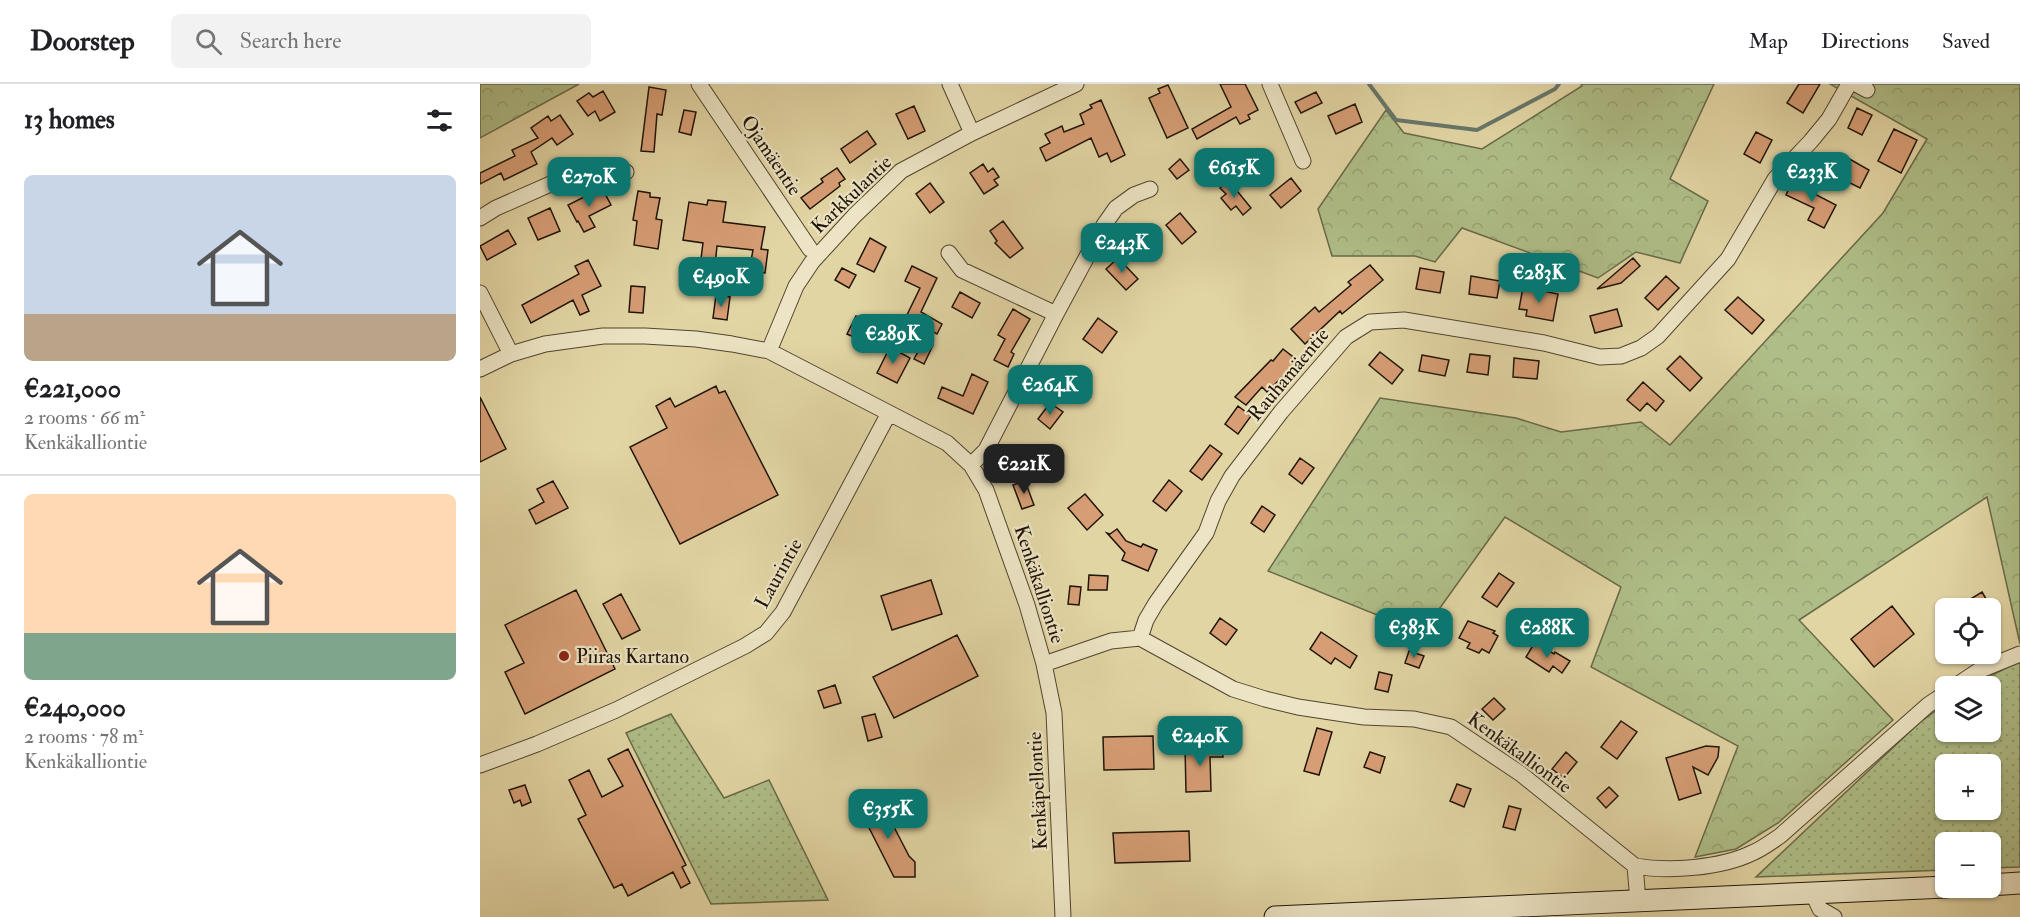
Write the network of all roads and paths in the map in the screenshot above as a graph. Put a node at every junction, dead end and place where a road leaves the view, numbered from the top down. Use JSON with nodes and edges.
{"nodes":[{"id":1,"x":699,"y":84,"type":"edge"},
{"id":2,"x":950,"y":84,"type":"edge"},
{"id":3,"x":1076,"y":84,"type":"edge"},
{"id":4,"x":1270,"y":84,"type":"edge"},
{"id":5,"x":1846,"y":89,"type":"edge"},
{"id":6,"x":972,"y":133,"type":"junction"},
{"id":7,"x":1303,"y":160,"type":"dead end"},
{"id":8,"x":626,"y":172,"type":"dead end"},
{"id":9,"x":1150,"y":189,"type":"dead end"},
{"id":10,"x":480,"y":218,"type":"edge"},
{"id":11,"x":810,"y":249,"type":"dead end"},
{"id":12,"x":949,"y":254,"type":"dead end"},
{"id":13,"x":480,"y":293,"type":"edge"},
{"id":14,"x":1056,"y":314,"type":"junction"},
{"id":15,"x":769,"y":351,"type":"junction"},
{"id":16,"x":511,"y":354,"type":"junction"},
{"id":17,"x":480,"y":369,"type":"edge"},
{"id":18,"x":889,"y":413,"type":"junction"},
{"id":19,"x":971,"y":465,"type":"junction"},
{"id":20,"x":1140,"y":638,"type":"junction"},
{"id":21,"x":2020,"y":654,"type":"edge"},
{"id":22,"x":1044,"y":664,"type":"junction"},
{"id":23,"x":1970,"y":676,"type":"edge"},
{"id":24,"x":1935,"y":700,"type":"edge"},
{"id":25,"x":480,"y":765,"type":"edge"},
{"id":26,"x":1635,"y":866,"type":"junction"},
{"id":27,"x":2020,"y":883,"type":"edge"},
{"id":28,"x":2001,"y":884,"type":"edge"},
{"id":29,"x":1935,"y":888,"type":"edge"},
{"id":30,"x":1813,"y":894,"type":"junction"},
{"id":31,"x":1638,"y":901,"type":"junction"},
{"id":32,"x":1063,"y":917,"type":"edge"},
{"id":33,"x":1275,"y":917,"type":"edge"},
{"id":34,"x":1834,"y":917,"type":"edge"}],
"edges":[{"from":1,"to":11,"type":"street","name":"Ojamäentie"},
{"from":2,"to":6,"type":"street"},
{"from":3,"to":6,"type":"street","name":"Karkkulantie"},
{"from":4,"to":7,"type":"street"},
{"from":5,"to":20,"type":"street","name":"Rauhamäentie"},
{"from":6,"to":15,"type":"street","name":"Karkkulantie"},
{"from":8,"to":10,"type":"street"},
{"from":9,"to":14,"type":"street"},
{"from":12,"to":14,"type":"street"},
{"from":13,"to":16,"type":"street"},
{"from":14,"to":19,"type":"street"},
{"from":15,"to":16,"type":"street","name":"Kenkäkalliontie"},
{"from":15,"to":18,"type":"street","name":"Kenkäkalliontie"},
{"from":16,"to":17,"type":"street","name":"Kenkäkalliontie"},
{"from":18,"to":19,"type":"street","name":"Kenkäkalliontie"},
{"from":18,"to":25,"type":"street","name":"Laurintie"},
{"from":19,"to":22,"type":"street","name":"Kenkäkalliontie"},
{"from":20,"to":22,"type":"street","name":"Kenkäkalliontie"},
{"from":20,"to":26,"type":"street","name":"Kenkäkalliontie"},
{"from":21,"to":23,"type":"street"},
{"from":22,"to":32,"type":"street","name":"Kenkäpellontie"},
{"from":24,"to":26,"type":"street"},
{"from":26,"to":31,"type":"street"},
{"from":27,"to":28,"type":"main road"},
{"from":29,"to":30,"type":"main road"},
{"from":30,"to":31,"type":"main road"},
{"from":30,"to":34,"type":"street"},
{"from":31,"to":33,"type":"main road"}]}
